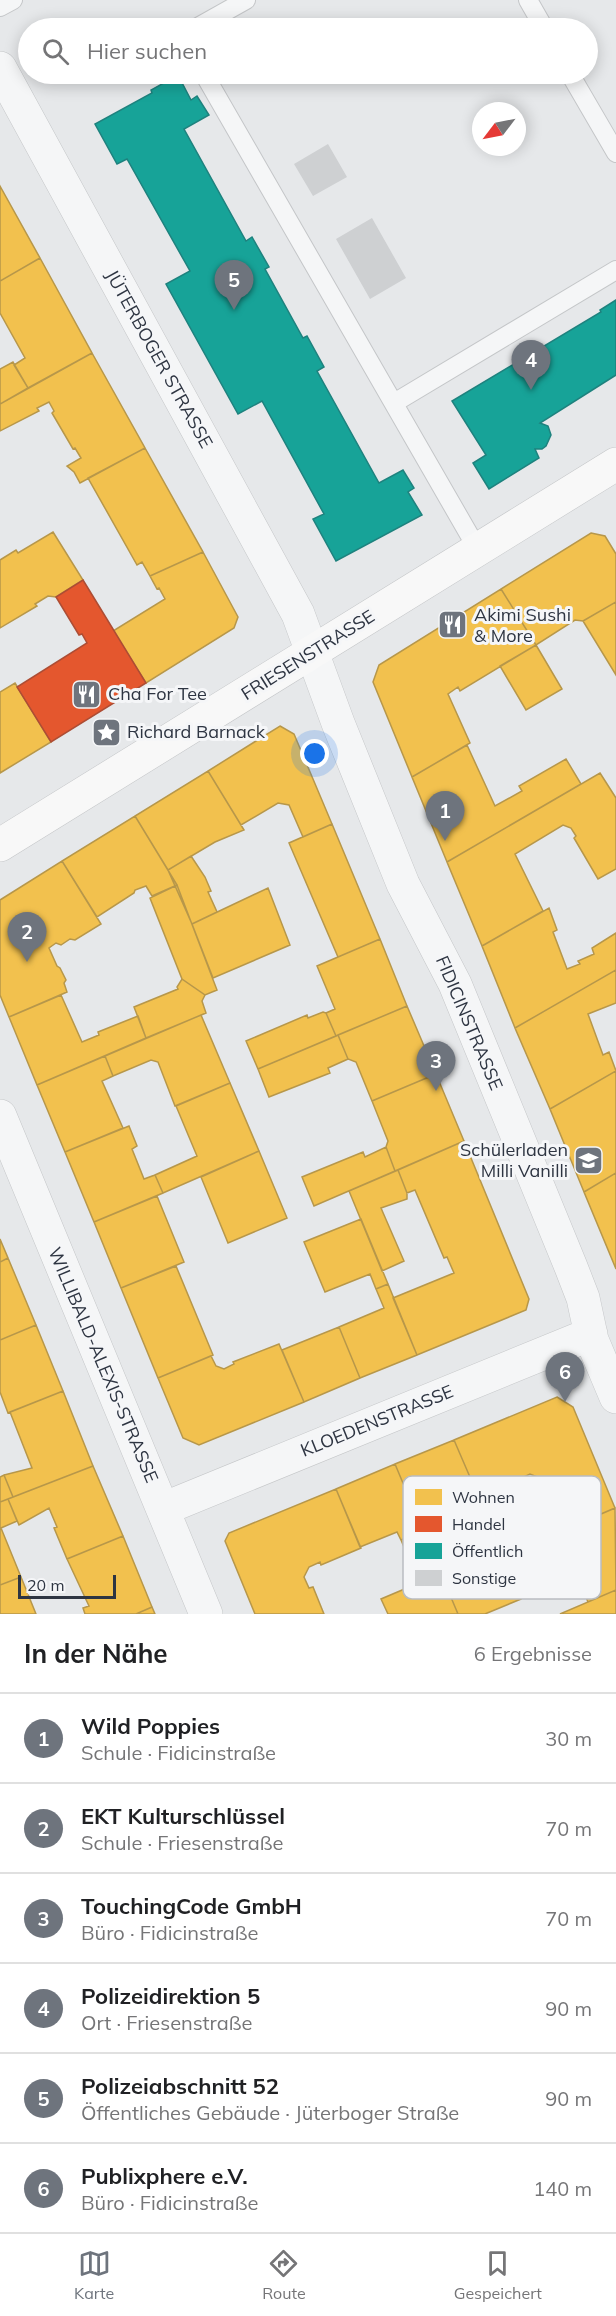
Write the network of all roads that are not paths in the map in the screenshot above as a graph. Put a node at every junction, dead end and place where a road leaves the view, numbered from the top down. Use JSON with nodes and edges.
{"nodes":[{"id":1,"x":13,"y":0,"type":"edge"},
{"id":2,"x":246,"y":0,"type":"edge"},
{"id":3,"x":528,"y":0,"type":"edge"},
{"id":4,"x":0,"y":7,"type":"edge"},
{"id":5,"x":214,"y":18,"type":"edge"},
{"id":6,"x":538,"y":18,"type":"edge"},
{"id":7,"x":0,"y":68,"type":"edge"},
{"id":8,"x":210,"y":84,"type":"edge"},
{"id":9,"x":576,"y":84,"type":"edge"},
{"id":10,"x":616,"y":153,"type":"edge"},
{"id":11,"x":616,"y":270,"type":"edge"},
{"id":12,"x":394,"y":403,"type":"junction"},
{"id":13,"x":616,"y":464,"type":"edge"},
{"id":14,"x":478,"y":550,"type":"junction"},
{"id":15,"x":313,"y":652,"type":"junction"},
{"id":16,"x":0,"y":845,"type":"edge"},
{"id":17,"x":0,"y":1116,"type":"edge"},
{"id":18,"x":591,"y":1334,"type":"junction"},
{"id":19,"x":616,"y":1397,"type":"edge"},
{"id":20,"x":163,"y":1509,"type":"junction"},
{"id":21,"x":206,"y":1614,"type":"edge"}],
"edges":[{"from":1,"to":4,"type":"lane"},
{"from":2,"to":5,"type":"lane"},
{"from":3,"to":6,"type":"lane"},
{"from":7,"to":15,"type":"street","name":"JÜTERBOGER STRASSE"},
{"from":8,"to":12,"type":"lane"},
{"from":9,"to":10,"type":"lane"},
{"from":11,"to":12,"type":"lane"},
{"from":12,"to":14,"type":"lane"},
{"from":13,"to":14,"type":"street","name":"FRIESENSTRASSE"},
{"from":14,"to":15,"type":"street","name":"FRIESENSTRASSE"},
{"from":15,"to":16,"type":"street","name":"FRIESENSTRASSE"},
{"from":15,"to":18,"type":"street","name":"FIDICINSTRASSE"},
{"from":17,"to":20,"type":"street","name":"WILLIBALD-ALEXIS-STRASSE"},
{"from":18,"to":19,"type":"street","name":"FIDICINSTRASSE"},
{"from":18,"to":20,"type":"street","name":"KLOEDENSTRASSE"},
{"from":20,"to":21,"type":"street","name":"WILLIBALD-ALEXIS-STRASSE"}]}
